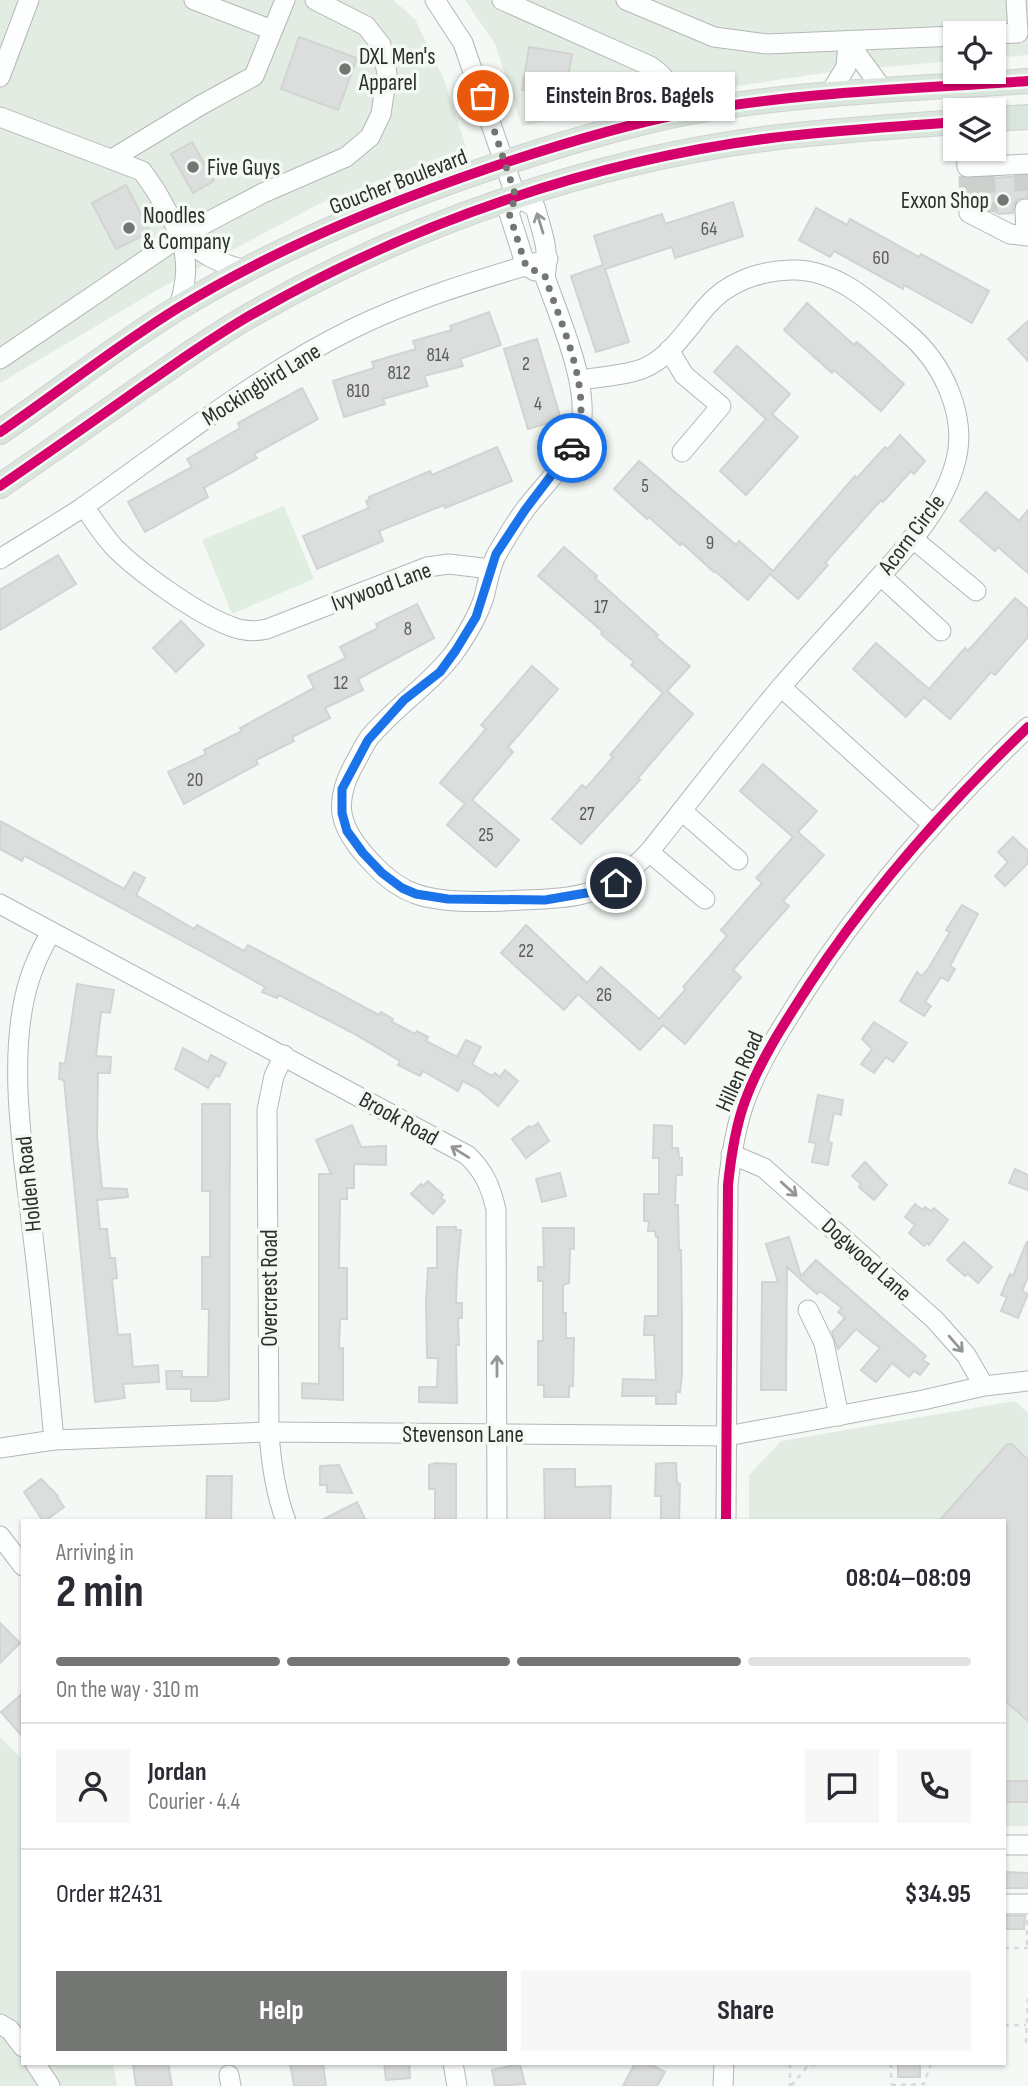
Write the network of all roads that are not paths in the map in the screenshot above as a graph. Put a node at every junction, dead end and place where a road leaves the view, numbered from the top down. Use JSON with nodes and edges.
{"nodes":[{"id":1,"x":29,"y":0,"type":"edge"},
{"id":2,"x":194,"y":0,"type":"edge"},
{"id":3,"x":285,"y":0,"type":"edge"},
{"id":4,"x":315,"y":0,"type":"edge"},
{"id":5,"x":502,"y":0,"type":"edge"},
{"id":6,"x":626,"y":0,"type":"edge"},
{"id":7,"x":1016,"y":0,"type":"edge"},
{"id":8,"x":438,"y":1,"type":"edge"},
{"id":9,"x":272,"y":30,"type":"junction"},
{"id":10,"x":1006,"y":34,"type":"edge"},
{"id":11,"x":943,"y":37,"type":"edge"},
{"id":12,"x":848,"y":42,"type":"junction"},
{"id":13,"x":0,"y":77,"type":"edge"},
{"id":14,"x":1028,"y":81,"type":"edge"},
{"id":15,"x":884,"y":91,"type":"junction"},
{"id":16,"x":829,"y":95,"type":"junction"},
{"id":17,"x":686,"y":113,"type":"junction"},
{"id":18,"x":0,"y":117,"type":"edge"},
{"id":19,"x":1028,"y":117,"type":"edge"},
{"id":20,"x":1006,"y":118,"type":"edge"},
{"id":21,"x":943,"y":123,"type":"edge"},
{"id":22,"x":112,"y":159,"type":"junction"},
{"id":23,"x":505,"y":163,"type":"junction"},
{"id":24,"x":974,"y":166,"type":"edge"},
{"id":25,"x":1025,"y":166,"type":"edge"},
{"id":26,"x":516,"y":197,"type":"junction"},
{"id":27,"x":1025,"y":209,"type":"dead end"},
{"id":28,"x":982,"y":216,"type":"dead end"},
{"id":29,"x":1027,"y":235,"type":"edge"},
{"id":30,"x":181,"y":236,"type":"junction"},
{"id":31,"x":526,"y":266,"type":"junction"},
{"id":32,"x":547,"y":268,"type":"junction"},
{"id":33,"x":247,"y":270,"type":"junction"},
{"id":34,"x":179,"y":307,"type":"junction"},
{"id":35,"x":669,"y":350,"type":"junction"},
{"id":36,"x":0,"y":359,"type":"edge"},
{"id":37,"x":579,"y":380,"type":"junction"},
{"id":38,"x":0,"y":432,"type":"edge"},
{"id":39,"x":682,"y":452,"type":"dead end"},
{"id":40,"x":0,"y":486,"type":"edge"},
{"id":41,"x":84,"y":506,"type":"junction"},
{"id":42,"x":912,"y":538,"type":"junction"},
{"id":43,"x":0,"y":559,"type":"edge"},
{"id":44,"x":491,"y":569,"type":"junction"},
{"id":45,"x":881,"y":576,"type":"junction"},
{"id":46,"x":975,"y":591,"type":"dead end"},
{"id":47,"x":941,"y":631,"type":"dead end"},
{"id":48,"x":781,"y":687,"type":"junction"},
{"id":49,"x":1028,"y":727,"type":"edge"},
{"id":50,"x":682,"y":811,"type":"junction"},
{"id":51,"x":932,"y":824,"type":"junction"},
{"id":52,"x":649,"y":852,"type":"junction"},
{"id":53,"x":738,"y":860,"type":"dead end"},
{"id":54,"x":705,"y":899,"type":"dead end"},
{"id":55,"x":0,"y":904,"type":"edge"},
{"id":56,"x":51,"y":932,"type":"junction"},
{"id":57,"x":284,"y":1055,"type":"junction"},
{"id":58,"x":731,"y":1154,"type":"junction"},
{"id":59,"x":808,"y":1310,"type":"dead end"},
{"id":60,"x":1028,"y":1381,"type":"edge"},
{"id":61,"x":984,"y":1386,"type":"junction"},
{"id":62,"x":1028,"y":1388,"type":"edge"},
{"id":63,"x":923,"y":1400,"type":"junction"},
{"id":64,"x":839,"y":1416,"type":"junction"},
{"id":65,"x":269,"y":1432,"type":"junction"},
{"id":66,"x":497,"y":1434,"type":"junction"},
{"id":67,"x":727,"y":1436,"type":"junction"},
{"id":68,"x":54,"y":1440,"type":"junction"},
{"id":69,"x":0,"y":1448,"type":"edge"},
{"id":70,"x":285,"y":1519,"type":"edge"},
{"id":71,"x":497,"y":1519,"type":"edge"},
{"id":72,"x":726,"y":1519,"type":"edge"},
{"id":73,"x":0,"y":1535,"type":"edge"},
{"id":74,"x":21,"y":1563,"type":"edge"},
{"id":75,"x":1006,"y":1845,"type":"edge"},
{"id":76,"x":1028,"y":1845,"type":"edge"},
{"id":77,"x":1006,"y":1903,"type":"edge"},
{"id":78,"x":1028,"y":1904,"type":"edge"},
{"id":79,"x":0,"y":2024,"type":"edge"},
{"id":80,"x":21,"y":2044,"type":"edge"},
{"id":81,"x":36,"y":2065,"type":"edge"},
{"id":82,"x":453,"y":2065,"type":"edge"},
{"id":83,"x":724,"y":2065,"type":"edge"},
{"id":84,"x":50,"y":2086,"type":"edge"},
{"id":85,"x":457,"y":2086,"type":"edge"},
{"id":86,"x":723,"y":2086,"type":"edge"}],
"edges":[{"from":1,"to":13,"type":"street"},
{"from":2,"to":9,"type":"street"},
{"from":3,"to":9,"type":"street"},
{"from":4,"to":30,"type":"street"},
{"from":5,"to":17,"type":"street"},
{"from":6,"to":12,"type":"street"},
{"from":7,"to":10,"type":"street"},
{"from":8,"to":23,"type":"street"},
{"from":9,"to":22,"type":"street"},
{"from":11,"to":12,"type":"street"},
{"from":12,"to":15,"type":"street"},
{"from":12,"to":16,"type":"street"},
{"from":14,"to":15,"type":"main road","name":"Goucher Boulevard"},
{"from":15,"to":16,"type":"main road","name":"Goucher Boulevard"},
{"from":16,"to":17,"type":"main road","name":"Goucher Boulevard"},
{"from":17,"to":23,"type":"main road","name":"Goucher Boulevard"},
{"from":18,"to":22,"type":"street"},
{"from":19,"to":20,"type":"main road"},
{"from":21,"to":26,"type":"main road"},
{"from":22,"to":30,"type":"street"},
{"from":23,"to":26,"type":"street"},
{"from":23,"to":33,"type":"main road","name":"Goucher Boulevard"},
{"from":24,"to":25,"type":"street"},
{"from":26,"to":31,"type":"street"},
{"from":32,"to":26,"type":"street","one_way":true},
{"from":26,"to":40,"type":"main road"},
{"from":27,"to":29,"type":"street"},
{"from":28,"to":29,"type":"street"},
{"from":30,"to":33,"type":"street"},
{"from":30,"to":34,"type":"street"},
{"from":30,"to":36,"type":"street"},
{"from":31,"to":32,"type":"street"},
{"from":31,"to":41,"type":"street","name":"Mockingbird Lane"},
{"from":32,"to":37,"type":"street"},
{"from":33,"to":34,"type":"main road","name":"Goucher Boulevard"},
{"from":34,"to":38,"type":"main road","name":"Goucher Boulevard"},
{"from":35,"to":37,"type":"street","name":"Acorn Circle"},
{"from":35,"to":39,"type":"street"},
{"from":35,"to":42,"type":"street","name":"Acorn Circle"},
{"from":37,"to":44,"type":"street"},
{"from":41,"to":43,"type":"street","name":"Mockingbird Lane"},
{"from":41,"to":44,"type":"street","name":"Ivywood Lane"},
{"from":42,"to":45,"type":"street","name":"Acorn Circle"},
{"from":42,"to":46,"type":"street"},
{"from":44,"to":52,"type":"street"},
{"from":45,"to":47,"type":"street"},
{"from":45,"to":48,"type":"street","name":"Acorn Circle"},
{"from":48,"to":50,"type":"street"},
{"from":48,"to":51,"type":"street"},
{"from":49,"to":51,"type":"street","name":"Hillen Road"},
{"from":50,"to":52,"type":"street"},
{"from":50,"to":53,"type":"street"},
{"from":51,"to":58,"type":"street","name":"Hillen Road"},
{"from":52,"to":54,"type":"street"},
{"from":55,"to":56,"type":"street","name":"Brook Road"},
{"from":56,"to":57,"type":"street","name":"Brook Road"},
{"from":56,"to":68,"type":"street","name":"Holden Road"},
{"from":57,"to":65,"type":"street","name":"Overcrest Road"},
{"from":66,"to":57,"type":"street","name":"Brook Road","one_way":true},
{"from":58,"to":61,"type":"street","name":"Dogwood Lane","one_way":true},
{"from":58,"to":67,"type":"street","name":"Hillen Road"},
{"from":59,"to":64,"type":"street"},
{"from":60,"to":61,"type":"street","name":"Stevenson Lane"},
{"from":61,"to":63,"type":"street","name":"Stevenson Lane"},
{"from":62,"to":63,"type":"street","name":"Stevenson Lane"},
{"from":63,"to":64,"type":"street","name":"Stevenson Lane"},
{"from":64,"to":67,"type":"street","name":"Stevenson Lane"},
{"from":65,"to":66,"type":"street","name":"Stevenson Lane"},
{"from":65,"to":68,"type":"street","name":"Stevenson Lane"},
{"from":65,"to":70,"type":"street","name":"Overcrest Road"},
{"from":66,"to":67,"type":"street","name":"Stevenson Lane"},
{"from":66,"to":71,"type":"street","name":"Brook Road"},
{"from":67,"to":72,"type":"street","name":"Hillen Road"},
{"from":68,"to":69,"type":"street","name":"Stevenson Lane"},
{"from":73,"to":74,"type":"street"},
{"from":75,"to":76,"type":"street"},
{"from":77,"to":78,"type":"street"},
{"from":79,"to":80,"type":"street"},
{"from":81,"to":84,"type":"street"},
{"from":82,"to":85,"type":"street"},
{"from":83,"to":86,"type":"street"}]}
